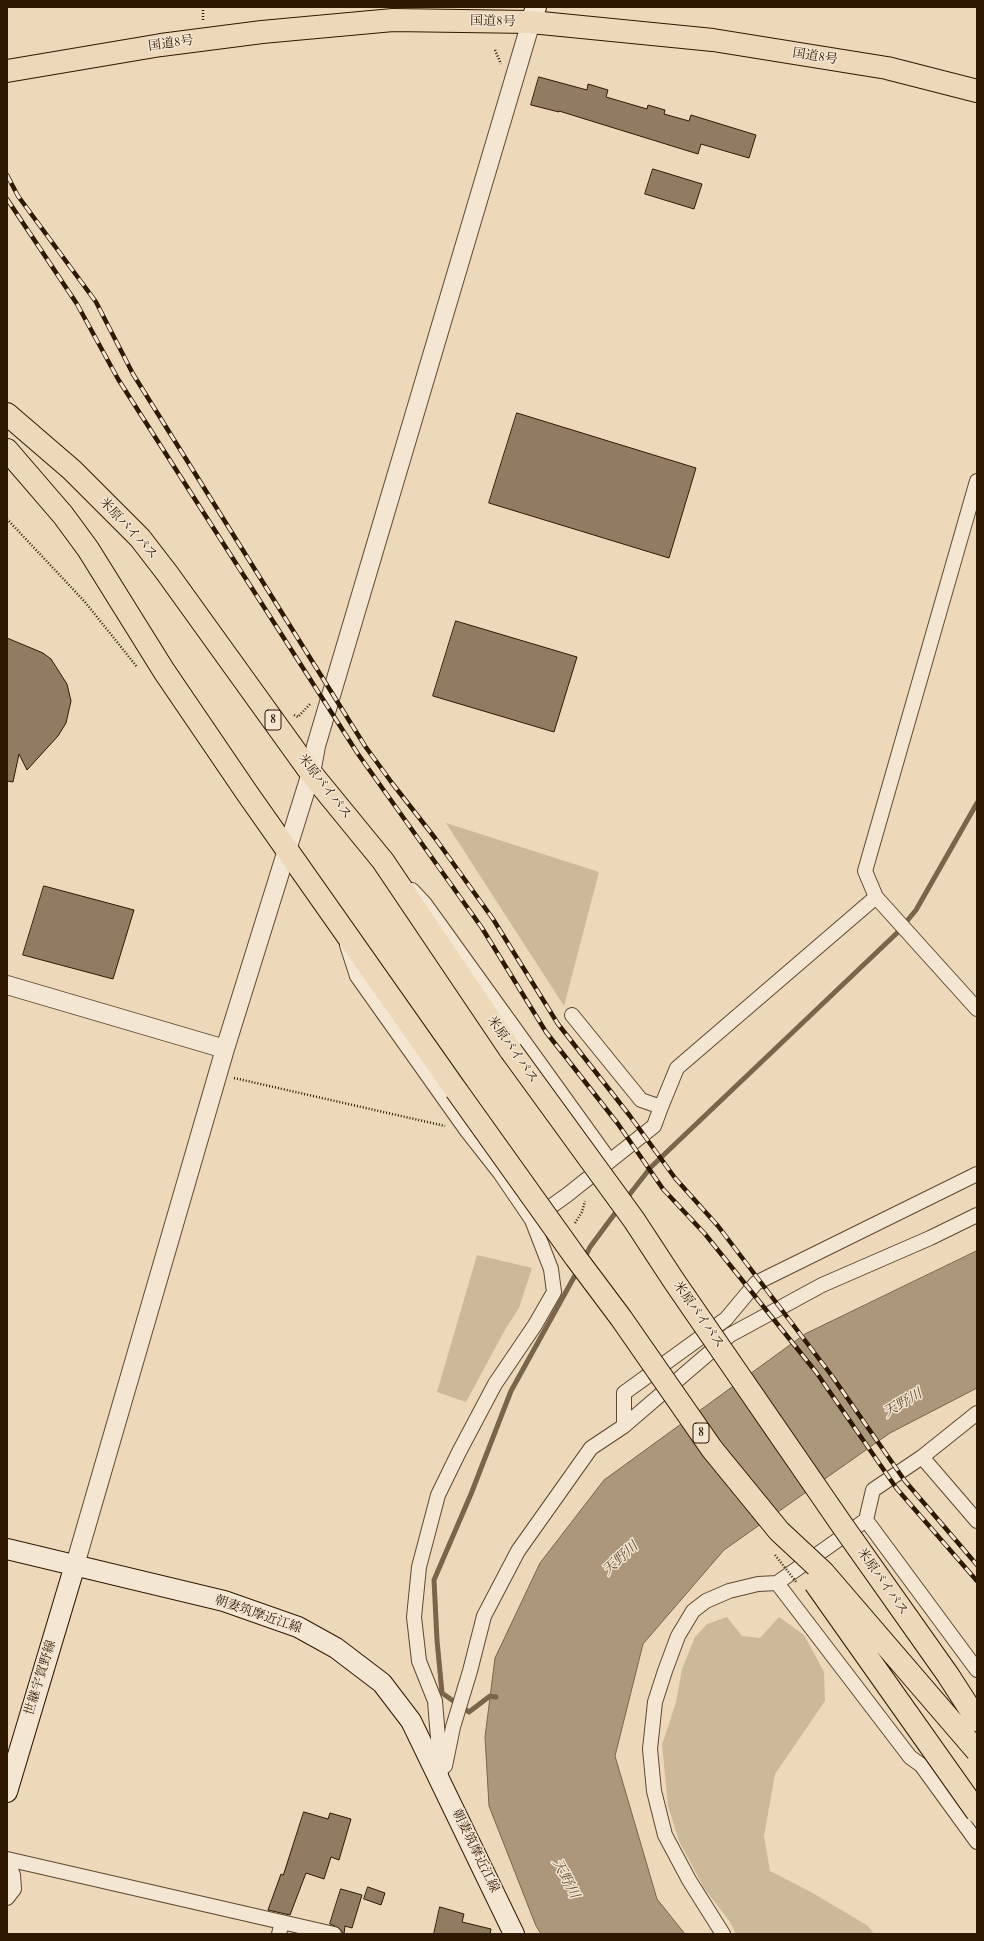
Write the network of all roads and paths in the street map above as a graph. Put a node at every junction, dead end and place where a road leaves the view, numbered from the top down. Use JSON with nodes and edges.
{"nodes":[{"id":1,"x":534,"y":15,"type":"edge"},
{"id":2,"x":494,"y":50,"type":"dead end"},
{"id":3,"x":503,"y":69,"type":"dead end"},
{"id":4,"x":7,"y":71,"type":"edge"},
{"id":5,"x":977,"y":91,"type":"edge"},
{"id":6,"x":7,"y":414,"type":"edge"},
{"id":7,"x":7,"y":450,"type":"edge"},
{"id":8,"x":977,"y":481,"type":"edge"},
{"id":9,"x":7,"y":519,"type":"edge"},
{"id":10,"x":137,"y":668,"type":"dead end"},
{"id":11,"x":315,"y":699,"type":"dead end"},
{"id":12,"x":290,"y":713,"type":"dead end"},
{"id":13,"x":311,"y":773,"type":"junction"},
{"id":14,"x":287,"y":852,"type":"junction"},
{"id":15,"x":383,"y":861,"type":"junction"},
{"id":16,"x":876,"y":897,"type":"junction"},
{"id":17,"x":339,"y":923,"type":"junction"},
{"id":18,"x":7,"y":985,"type":"edge"},
{"id":19,"x":977,"y":1009,"type":"edge"},
{"id":20,"x":572,"y":1015,"type":"dead end"},
{"id":21,"x":225,"y":1049,"type":"junction"},
{"id":22,"x":218,"y":1074,"type":"junction"},
{"id":23,"x":661,"y":1107,"type":"junction"},
{"id":24,"x":467,"y":1131,"type":"junction"},
{"id":25,"x":610,"y":1160,"type":"junction"},
{"id":26,"x":977,"y":1174,"type":"edge"},
{"id":27,"x":977,"y":1215,"type":"edge"},
{"id":28,"x":532,"y":1220,"type":"junction"},
{"id":29,"x":977,"y":1413,"type":"edge"},
{"id":30,"x":624,"y":1426,"type":"junction"},
{"id":31,"x":922,"y":1457,"type":"junction"},
{"id":32,"x":866,"y":1520,"type":"junction"},
{"id":33,"x":977,"y":1522,"type":"edge"},
{"id":34,"x":779,"y":1531,"type":"junction"},
{"id":35,"x":7,"y":1549,"type":"edge"},
{"id":36,"x":75,"y":1565,"type":"junction"},
{"id":37,"x":777,"y":1583,"type":"junction"},
{"id":38,"x":977,"y":1670,"type":"edge"},
{"id":39,"x":948,"y":1674,"type":"junction"},
{"id":40,"x":977,"y":1711,"type":"edge"},
{"id":41,"x":977,"y":1720,"type":"edge"},
{"id":42,"x":977,"y":1751,"type":"edge"},
{"id":43,"x":442,"y":1782,"type":"junction"},
{"id":44,"x":7,"y":1792,"type":"edge"},
{"id":45,"x":977,"y":1812,"type":"edge"},
{"id":46,"x":977,"y":1842,"type":"edge"},
{"id":47,"x":7,"y":1859,"type":"edge"},
{"id":48,"x":7,"y":1898,"type":"edge"},
{"id":49,"x":281,"y":1928,"type":"edge"},
{"id":50,"x":334,"y":1934,"type":"edge"},
{"id":51,"x":514,"y":1934,"type":"edge"},
{"id":52,"x":723,"y":1934,"type":"edge"}],
"edges":[{"from":1,"to":4,"type":"highway","name":"国道8号"},
{"from":1,"to":5,"type":"highway","name":"国道8号"},
{"from":1,"to":13,"type":"street"},
{"from":2,"to":3,"type":"path"},
{"from":6,"to":13,"type":"highway","name":"米原バイパス","number":"8"},
{"from":7,"to":14,"type":"highway","number":"8"},
{"from":8,"to":16,"type":"street"},
{"from":9,"to":10,"type":"path"},
{"from":11,"to":12,"type":"path"},
{"from":13,"to":14,"type":"street"},
{"from":13,"to":15,"type":"highway","name":"米原バイパス","number":"8"},
{"from":14,"to":17,"type":"highway","number":"8"},
{"from":14,"to":21,"type":"street"},
{"from":15,"to":25,"type":"street"},
{"from":15,"to":39,"type":"highway","name":"米原バイパス","number":"8","bridge":true},
{"from":16,"to":19,"type":"street"},
{"from":16,"to":23,"type":"street"},
{"from":17,"to":24,"type":"street"},
{"from":17,"to":34,"type":"highway","number":"8","bridge":true},
{"from":18,"to":21,"type":"street"},
{"from":20,"to":23,"type":"street"},
{"from":21,"to":22,"type":"street"},
{"from":22,"to":24,"type":"path"},
{"from":22,"to":36,"type":"street"},
{"from":23,"to":25,"type":"street"},
{"from":24,"to":28,"type":"street"},
{"from":25,"to":28,"type":"street"},
{"from":26,"to":30,"type":"street"},
{"from":27,"to":30,"type":"street"},
{"from":28,"to":43,"type":"street"},
{"from":29,"to":31,"type":"street"},
{"from":30,"to":43,"type":"street"},
{"from":31,"to":32,"type":"street"},
{"from":31,"to":33,"type":"street"},
{"from":32,"to":37,"type":"street"},
{"from":32,"to":38,"type":"street"},
{"from":34,"to":42,"type":"highway","number":"8","bridge":true},
{"from":34,"to":45,"type":"highway","bridge":true},
{"from":35,"to":36,"type":"main road","name":"朝妻筑摩近江線"},
{"from":36,"to":43,"type":"main road","name":"朝妻筑摩近江線"},
{"from":36,"to":44,"type":"main road","name":"世継宇賀野線"},
{"from":37,"to":46,"type":"street"},
{"from":37,"to":52,"type":"street"},
{"from":39,"to":40,"type":"highway","bridge":true},
{"from":39,"to":41,"type":"highway","name":"米原バイパス","number":"8","bridge":true},
{"from":43,"to":51,"type":"main road","name":"朝妻筑摩近江線"},
{"from":47,"to":48,"type":"street"},
{"from":47,"to":49,"type":"street"},
{"from":49,"to":50,"type":"street"}]}
